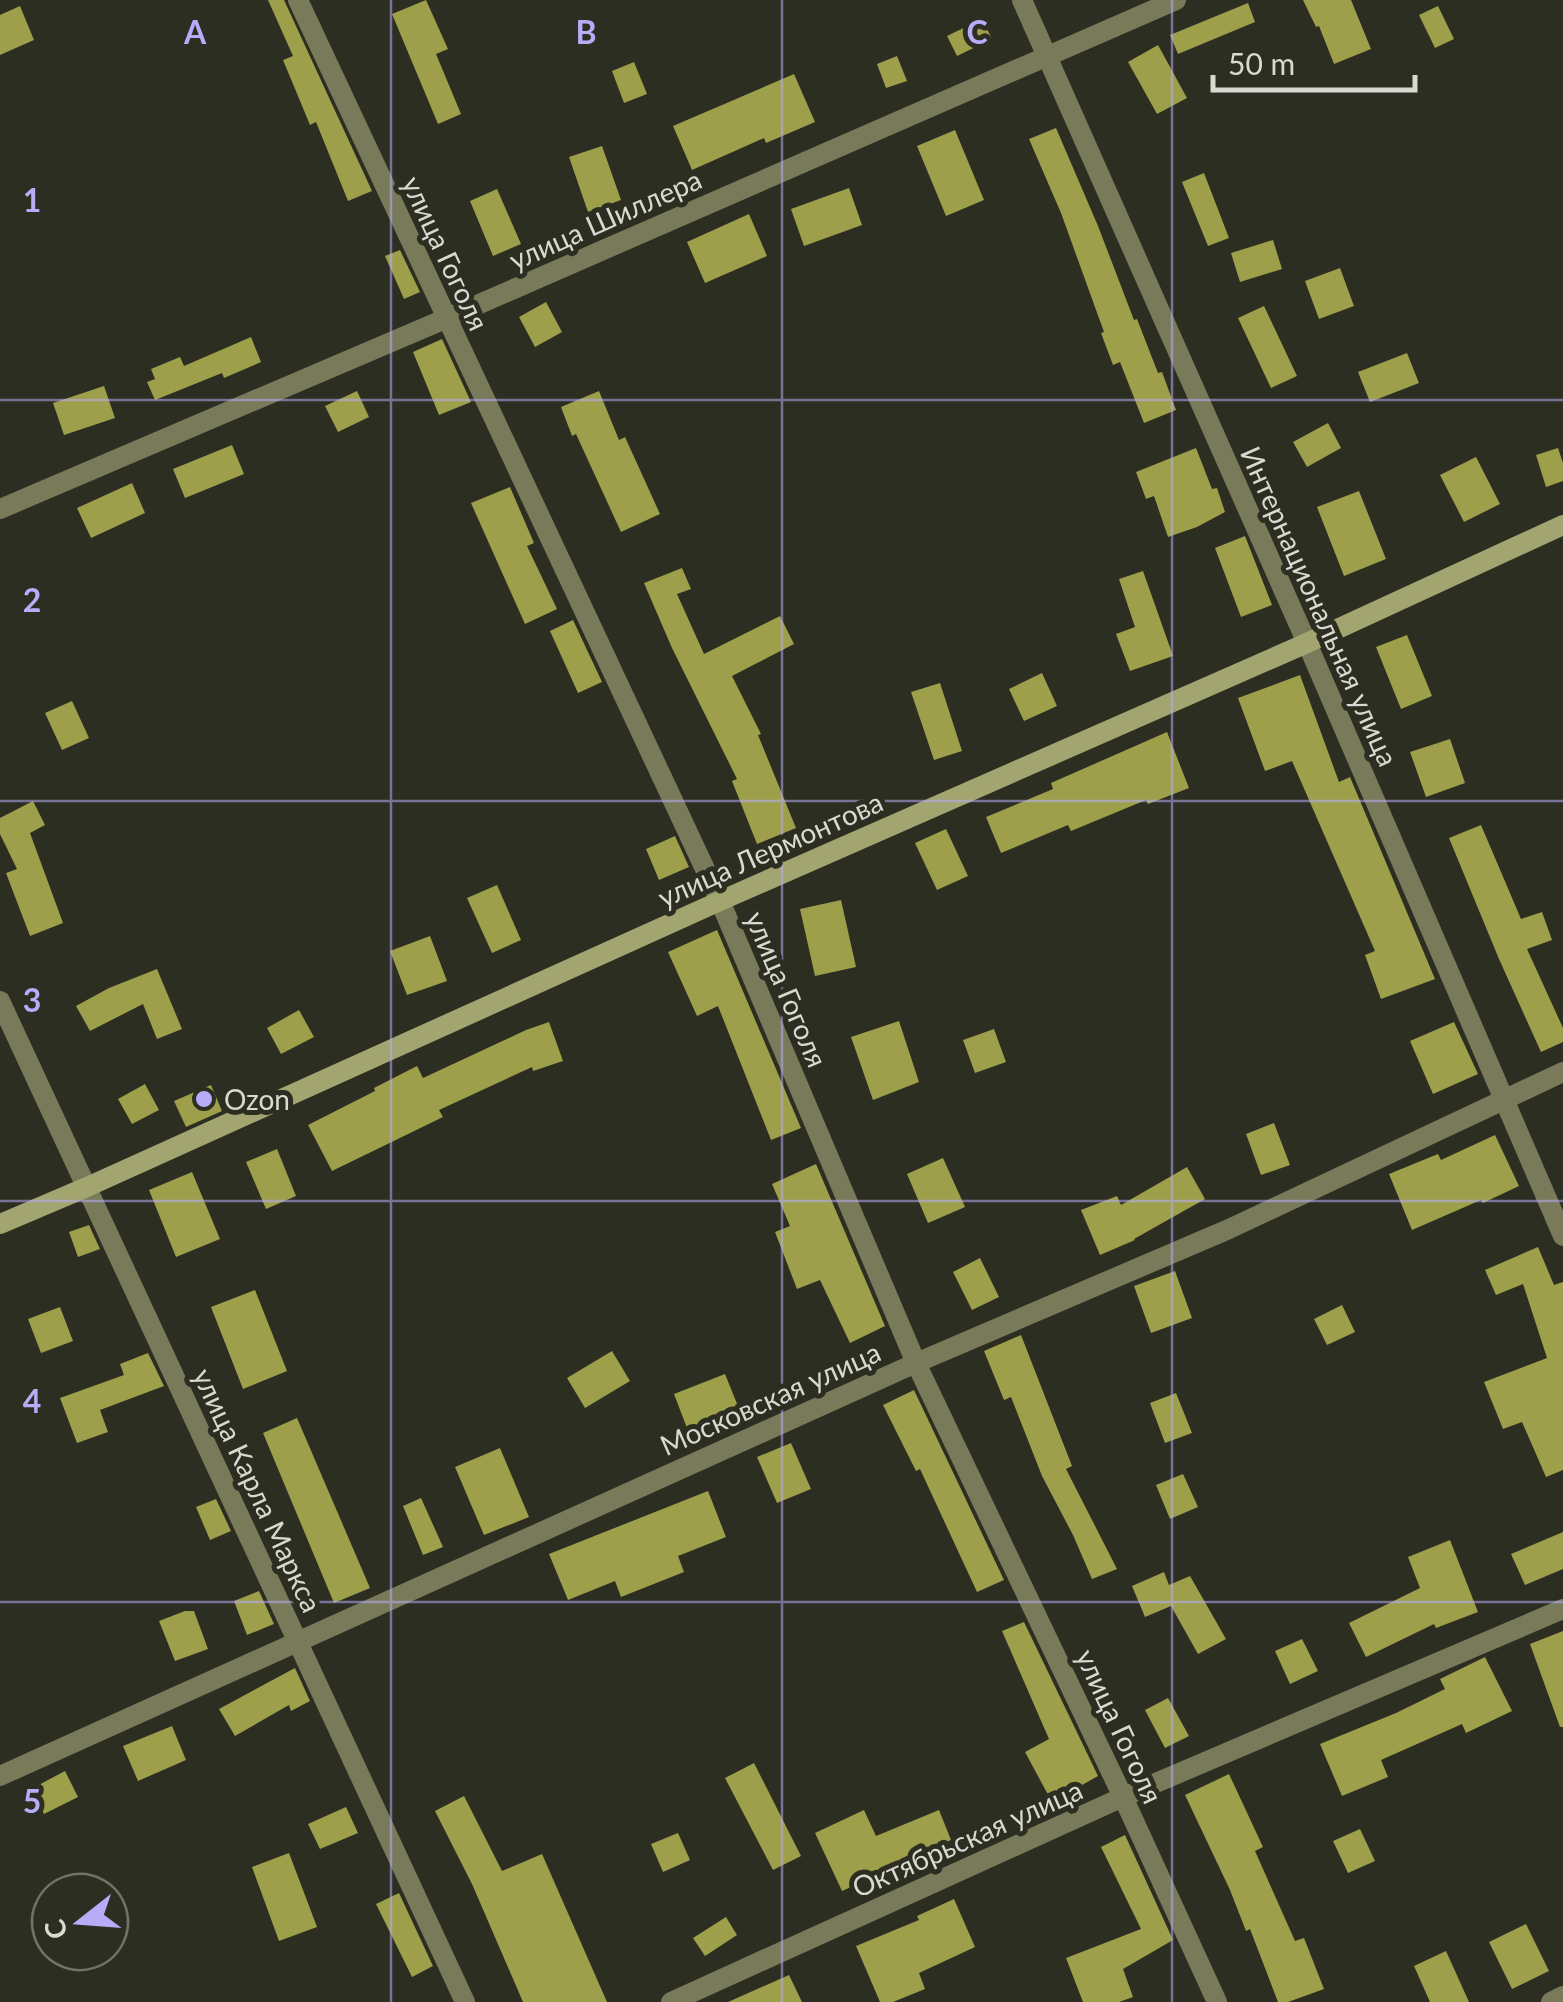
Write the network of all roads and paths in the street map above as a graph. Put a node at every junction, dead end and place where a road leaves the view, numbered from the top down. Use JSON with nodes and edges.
{"nodes":[{"id":1,"x":298,"y":0,"type":"edge"},
{"id":2,"x":1022,"y":0,"type":"edge"},
{"id":3,"x":1176,"y":0,"type":"edge"},
{"id":4,"x":1048,"y":56,"type":"junction"},
{"id":5,"x":446,"y":318,"type":"junction"},
{"id":6,"x":0,"y":509,"type":"edge"},
{"id":7,"x":1563,"y":525,"type":"edge"},
{"id":8,"x":1307,"y":643,"type":"junction"},
{"id":9,"x":720,"y":901,"type":"junction"},
{"id":10,"x":0,"y":1001,"type":"edge"},
{"id":11,"x":1563,"y":1072,"type":"edge"},
{"id":12,"x":1504,"y":1100,"type":"junction"},
{"id":13,"x":87,"y":1188,"type":"junction"},
{"id":14,"x":0,"y":1224,"type":"edge"},
{"id":15,"x":1563,"y":1236,"type":"edge"},
{"id":16,"x":916,"y":1363,"type":"junction"},
{"id":17,"x":1563,"y":1608,"type":"edge"},
{"id":18,"x":297,"y":1640,"type":"junction"},
{"id":19,"x":0,"y":1776,"type":"edge"},
{"id":20,"x":1123,"y":1797,"type":"junction"},
{"id":21,"x":1563,"y":1996,"type":"edge"},
{"id":22,"x":465,"y":2002,"type":"edge"},
{"id":23,"x":671,"y":2002,"type":"edge"},
{"id":24,"x":1217,"y":2002,"type":"edge"},
{"id":25,"x":1551,"y":2002,"type":"edge"}],
"edges":[{"from":1,"to":5,"type":"street","name":"улица Гоголя"},
{"from":2,"to":4,"type":"street","name":"Интернациональная улица"},
{"from":3,"to":4,"type":"street","name":"улица Шиллера"},
{"from":4,"to":5,"type":"street","name":"улица Шиллера"},
{"from":4,"to":8,"type":"street","name":"Интернациональная улица"},
{"from":5,"to":6,"type":"street","name":"улица Шиллера"},
{"from":5,"to":9,"type":"street","name":"улица Гоголя"},
{"from":7,"to":8,"type":"street","name":"улица Лермонтова"},
{"from":8,"to":9,"type":"street","name":"улица Лермонтова"},
{"from":8,"to":12,"type":"street","name":"Интернациональная улица"},
{"from":9,"to":13,"type":"street","name":"улица Лермонтова"},
{"from":9,"to":16,"type":"street","name":"улица Гоголя"},
{"from":10,"to":13,"type":"street","name":"улица Карла Маркса"},
{"from":11,"to":12,"type":"street","name":"Московская улица"},
{"from":12,"to":15,"type":"street","name":"Интернациональная улица"},
{"from":12,"to":16,"type":"street","name":"Московская улица"},
{"from":13,"to":14,"type":"street","name":"улица Лермонтова"},
{"from":13,"to":18,"type":"street","name":"улица Карла Маркса"},
{"from":16,"to":18,"type":"street","name":"Московская улица"},
{"from":16,"to":20,"type":"street","name":"улица Гоголя"},
{"from":17,"to":20,"type":"street","name":"Октябрьская улица"},
{"from":18,"to":19,"type":"street","name":"Московская улица"},
{"from":18,"to":22,"type":"street","name":"улица Карла Маркса"},
{"from":20,"to":23,"type":"street","name":"Октябрьская улица"},
{"from":20,"to":24,"type":"street","name":"улица Гоголя"},
{"from":21,"to":25,"type":"street"}]}
